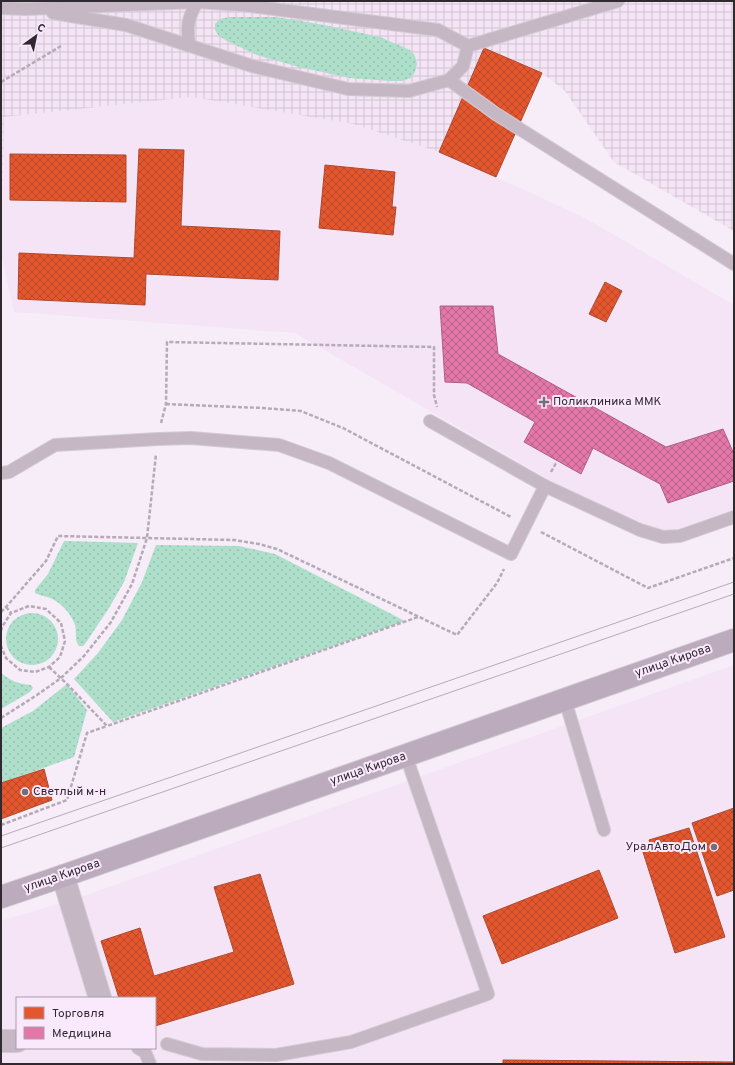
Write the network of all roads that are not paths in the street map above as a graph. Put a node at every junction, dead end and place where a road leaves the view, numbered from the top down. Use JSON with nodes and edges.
{"nodes":[{"id":1,"x":257,"y":1,"type":"edge"},
{"id":2,"x":618,"y":1,"type":"edge"},
{"id":3,"x":197,"y":2,"type":"junction"},
{"id":4,"x":242,"y":5,"type":"junction"},
{"id":5,"x":1,"y":8,"type":"edge"},
{"id":6,"x":26,"y":9,"type":"junction"},
{"id":7,"x":189,"y":46,"type":"junction"},
{"id":8,"x":468,"y":46,"type":"junction"},
{"id":9,"x":449,"y":80,"type":"junction"},
{"id":10,"x":734,"y":264,"type":"edge"},
{"id":11,"x":430,"y":421,"type":"dead end"},
{"id":12,"x":1,"y":473,"type":"edge"},
{"id":13,"x":545,"y":486,"type":"junction"},
{"id":14,"x":734,"y":517,"type":"edge"},
{"id":15,"x":734,"y":640,"type":"edge"},
{"id":16,"x":565,"y":700,"type":"junction"},
{"id":17,"x":406,"y":756,"type":"junction"},
{"id":18,"x":604,"y":830,"type":"dead end"},
{"id":19,"x":63,"y":876,"type":"junction"},
{"id":20,"x":1,"y":897,"type":"edge"},
{"id":21,"x":100,"y":997,"type":"edge"},
{"id":22,"x":1,"y":1041,"type":"edge"},
{"id":23,"x":16,"y":1041,"type":"edge"},
{"id":24,"x":167,"y":1044,"type":"dead end"},
{"id":25,"x":140,"y":1049,"type":"edge"},
{"id":26,"x":150,"y":1064,"type":"edge"}],
"edges":[{"from":1,"to":4,"type":"lane"},
{"from":2,"to":8,"type":"lane"},
{"from":3,"to":4,"type":"lane"},
{"from":3,"to":6,"type":"lane"},
{"from":3,"to":7,"type":"lane"},
{"from":4,"to":8,"type":"lane"},
{"from":5,"to":6,"type":"lane"},
{"from":6,"to":7,"type":"lane"},
{"from":7,"to":9,"type":"lane"},
{"from":8,"to":9,"type":"lane"},
{"from":9,"to":10,"type":"lane"},
{"from":11,"to":13,"type":"lane"},
{"from":12,"to":13,"type":"lane"},
{"from":13,"to":14,"type":"lane"},
{"from":15,"to":16,"type":"main road","name":"улица Кирова"},
{"from":16,"to":17,"type":"main road","name":"улица Кирова"},
{"from":16,"to":18,"type":"lane"},
{"from":17,"to":19,"type":"main road","name":"улица Кирова"},
{"from":17,"to":24,"type":"lane"},
{"from":19,"to":20,"type":"main road","name":"улица Кирова"},
{"from":19,"to":21,"type":"street"},
{"from":22,"to":23,"type":"street"},
{"from":25,"to":26,"type":"lane"}]}
